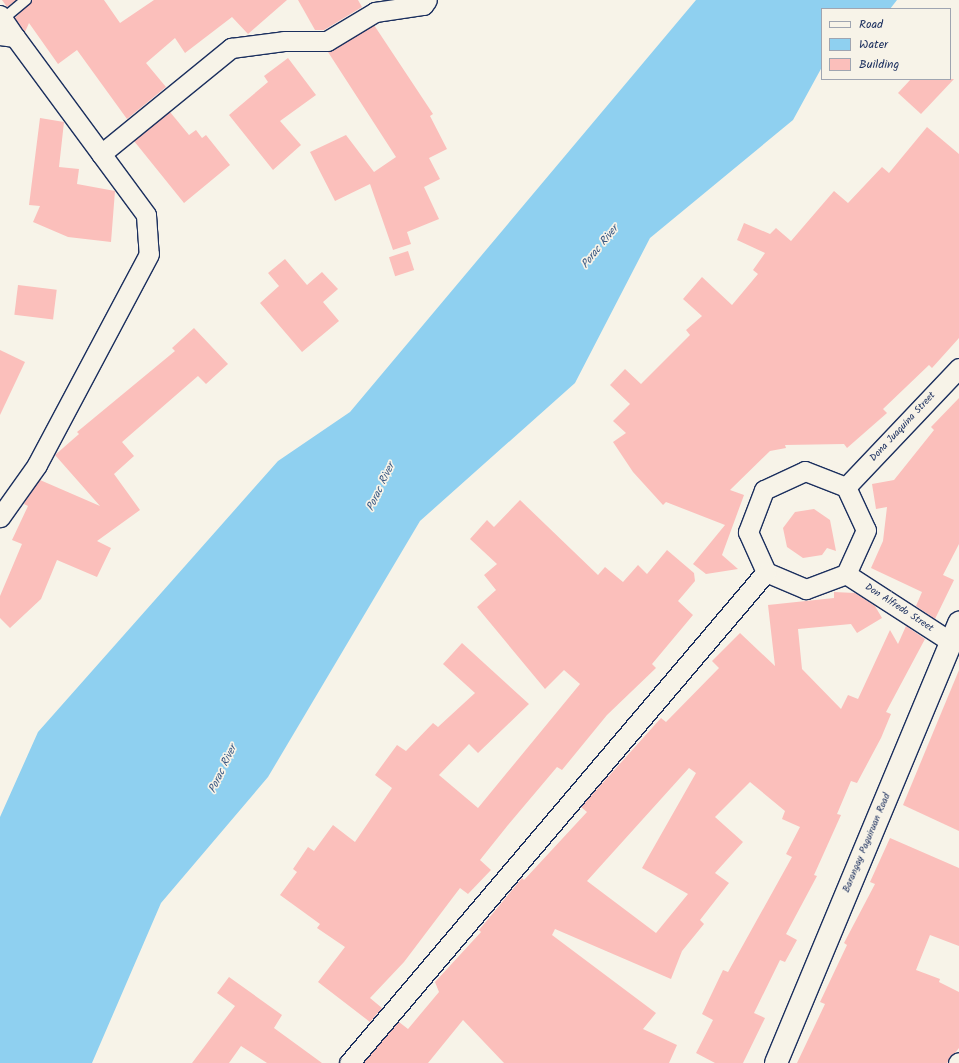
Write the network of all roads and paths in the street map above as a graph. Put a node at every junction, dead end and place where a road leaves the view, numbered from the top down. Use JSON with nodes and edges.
{"nodes":[{"id":1,"x":26,"y":0,"type":"edge"},
{"id":2,"x":427,"y":0,"type":"edge"},
{"id":3,"x":4,"y":26,"type":"edge"},
{"id":4,"x":101,"y":154,"type":"junction"},
{"id":5,"x":959,"y":368,"type":"edge"},
{"id":6,"x":846,"y":487,"type":"junction"},
{"id":7,"x":0,"y":517,"type":"edge"},
{"id":8,"x":766,"y":572,"type":"junction"},
{"id":9,"x":846,"y":574,"type":"junction"},
{"id":10,"x":955,"y":633,"type":"edge"},
{"id":11,"x":349,"y":1063,"type":"edge"},
{"id":12,"x":776,"y":1063,"type":"edge"}],
"edges":[{"from":1,"to":3,"type":"lane"},
{"from":2,"to":4,"type":"street"},
{"from":3,"to":4,"type":"street"},
{"from":4,"to":7,"type":"street"},
{"from":5,"to":6,"type":"street","name":"Dona Juaquina Street"},
{"from":6,"to":8,"type":"street"},
{"from":6,"to":9,"type":"street"},
{"from":8,"to":9,"type":"street"},
{"from":8,"to":11,"type":"street"},
{"from":9,"to":10,"type":"street","name":"Don Alfredo Street"},
{"from":10,"to":12,"type":"street","name":"Barangay Paguiruan Road"}]}
